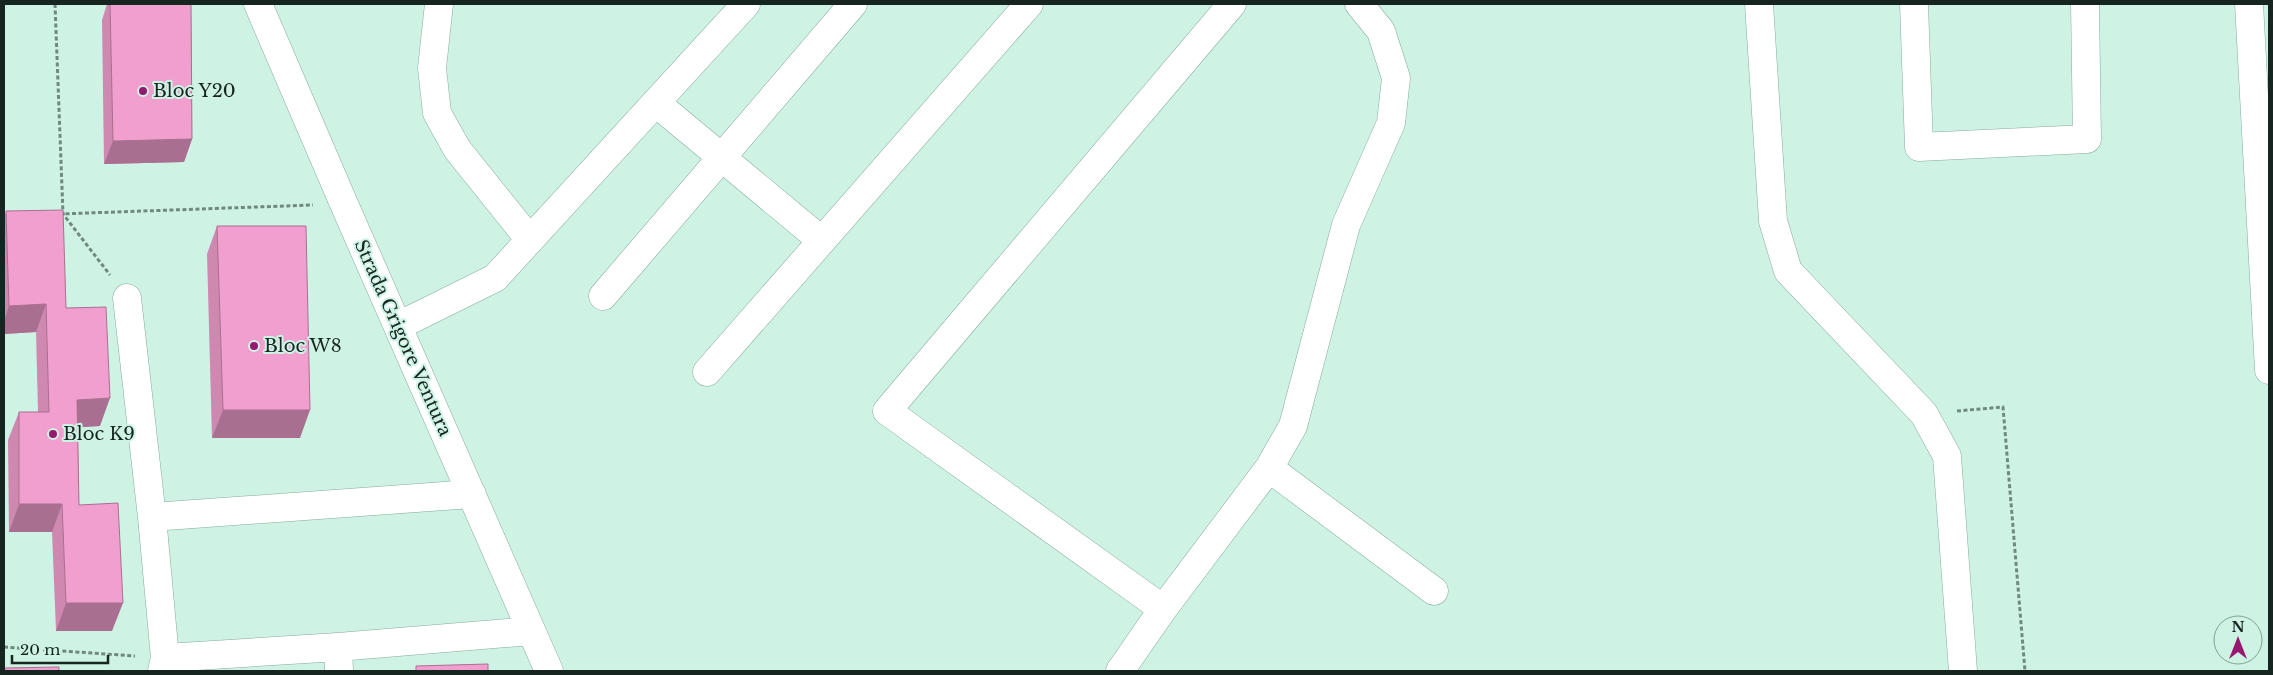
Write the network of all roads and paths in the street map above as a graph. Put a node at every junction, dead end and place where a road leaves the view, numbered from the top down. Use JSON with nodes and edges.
{"nodes":[{"id":1,"x":55,"y":4,"type":"edge"},
{"id":2,"x":258,"y":4,"type":"edge"},
{"id":3,"x":439,"y":4,"type":"edge"},
{"id":4,"x":746,"y":4,"type":"edge"},
{"id":5,"x":853,"y":4,"type":"edge"},
{"id":6,"x":1029,"y":4,"type":"edge"},
{"id":7,"x":1232,"y":4,"type":"edge"},
{"id":8,"x":1359,"y":4,"type":"edge"},
{"id":9,"x":1759,"y":4,"type":"edge"},
{"id":10,"x":1914,"y":4,"type":"edge"},
{"id":11,"x":2085,"y":4,"type":"edge"},
{"id":12,"x":2249,"y":4,"type":"edge"},
{"id":13,"x":656,"y":103,"type":"junction"},
{"id":14,"x":722,"y":157,"type":"junction"},
{"id":15,"x":344,"y":204,"type":"junction"},
{"id":16,"x":53,"y":214,"type":"edge"},
{"id":17,"x":63,"y":214,"type":"junction"},
{"id":18,"x":530,"y":240,"type":"junction"},
{"id":19,"x":821,"y":240,"type":"junction"},
{"id":20,"x":603,"y":296,"type":"dead end"},
{"id":21,"x":127,"y":298,"type":"joint"},
{"id":22,"x":398,"y":326,"type":"junction"},
{"id":23,"x":2269,"y":370,"type":"edge"},
{"id":24,"x":707,"y":372,"type":"dead end"},
{"id":25,"x":1924,"y":414,"type":"junction"},
{"id":26,"x":1269,"y":468,"type":"junction"},
{"id":27,"x":472,"y":494,"type":"junction"},
{"id":28,"x":152,"y":517,"type":"junction"},
{"id":29,"x":1434,"y":592,"type":"dead end"},
{"id":30,"x":1163,"y":609,"type":"junction"},
{"id":31,"x":531,"y":631,"type":"junction"},
{"id":32,"x":4,"y":647,"type":"edge"},
{"id":33,"x":339,"y":659,"type":"edge"},
{"id":34,"x":164,"y":665,"type":"edge"},
{"id":35,"x":549,"y":671,"type":"edge"},
{"id":36,"x":1120,"y":671,"type":"edge"},
{"id":37,"x":1963,"y":671,"type":"edge"},
{"id":38,"x":2025,"y":671,"type":"edge"}],
"edges":[{"from":1,"to":17,"type":"path"},
{"from":2,"to":15,"type":"street","name":"Strada Grigore Ventura"},
{"from":3,"to":18,"type":"street"},
{"from":4,"to":13,"type":"street"},
{"from":5,"to":14,"type":"street"},
{"from":6,"to":19,"type":"street"},
{"from":7,"to":30,"type":"street"},
{"from":8,"to":26,"type":"street"},
{"from":9,"to":25,"type":"street"},
{"from":10,"to":11,"type":"street"},
{"from":12,"to":23,"type":"street"},
{"from":13,"to":14,"type":"street"},
{"from":13,"to":18,"type":"street"},
{"from":14,"to":19,"type":"street"},
{"from":14,"to":20,"type":"street"},
{"from":15,"to":17,"type":"path"},
{"from":15,"to":22,"type":"street","name":"Strada Grigore Ventura"},
{"from":16,"to":17,"type":"path"},
{"from":17,"to":21,"type":"path"},
{"from":18,"to":22,"type":"street"},
{"from":19,"to":24,"type":"street"},
{"from":21,"to":28,"type":"street"},
{"from":22,"to":27,"type":"street","name":"Strada Grigore Ventura"},
{"from":25,"to":37,"type":"street"},
{"from":25,"to":38,"type":"path"},
{"from":26,"to":29,"type":"street"},
{"from":26,"to":30,"type":"street"},
{"from":27,"to":28,"type":"street"},
{"from":27,"to":31,"type":"street","name":"Strada Grigore Ventura"},
{"from":28,"to":34,"type":"street"},
{"from":30,"to":36,"type":"street"},
{"from":31,"to":33,"type":"street"},
{"from":31,"to":35,"type":"street","name":"Strada Grigore Ventura"},
{"from":32,"to":34,"type":"path"},
{"from":33,"to":34,"type":"street"}]}
